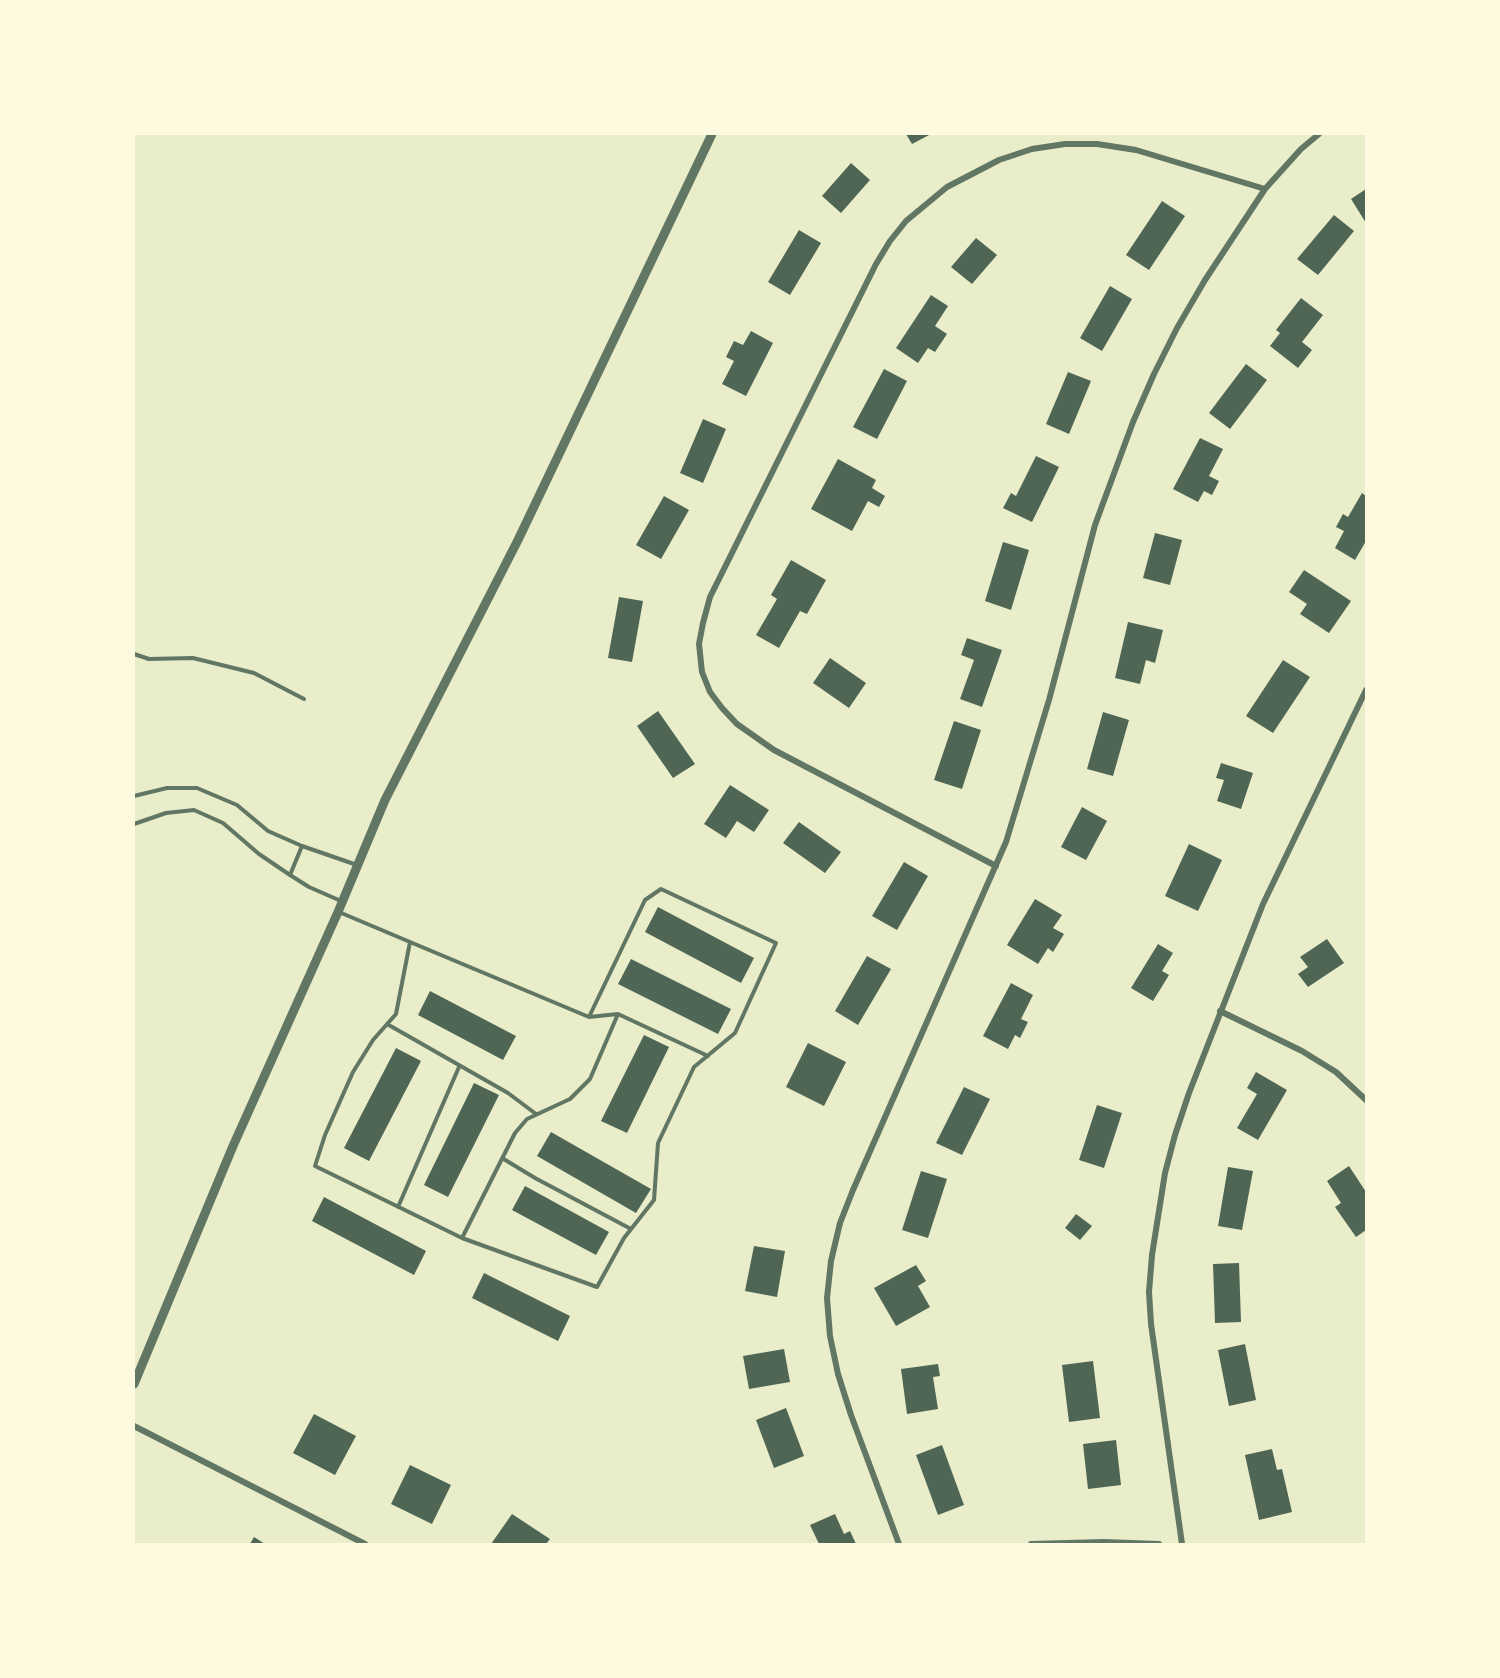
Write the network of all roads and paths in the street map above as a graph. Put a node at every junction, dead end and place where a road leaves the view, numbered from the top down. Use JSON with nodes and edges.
{"nodes":[{"id":1,"x":712,"y":134,"type":"edge"},
{"id":2,"x":1319,"y":134,"type":"edge"},
{"id":3,"x":1264,"y":189,"type":"junction"},
{"id":4,"x":134,"y":654,"type":"edge"},
{"id":5,"x":1366,"y":690,"type":"edge"},
{"id":6,"x":304,"y":699,"type":"dead end"},
{"id":7,"x":134,"y":796,"type":"edge"},
{"id":8,"x":134,"y":824,"type":"edge"},
{"id":9,"x":302,"y":846,"type":"junction"},
{"id":10,"x":358,"y":865,"type":"junction"},
{"id":11,"x":996,"y":866,"type":"junction"},
{"id":12,"x":290,"y":875,"type":"junction"},
{"id":13,"x":342,"y":902,"type":"junction"},
{"id":14,"x":338,"y":912,"type":"junction"},
{"id":15,"x":410,"y":942,"type":"junction"},
{"id":16,"x":1220,"y":1011,"type":"junction"},
{"id":17,"x":618,"y":1014,"type":"junction"},
{"id":18,"x":589,"y":1017,"type":"junction"},
{"id":19,"x":387,"y":1024,"type":"junction"},
{"id":20,"x":708,"y":1056,"type":"junction"},
{"id":21,"x":459,"y":1067,"type":"junction"},
{"id":22,"x":1366,"y":1100,"type":"edge"},
{"id":23,"x":536,"y":1115,"type":"junction"},
{"id":24,"x":502,"y":1158,"type":"junction"},
{"id":25,"x":398,"y":1207,"type":"junction"},
{"id":26,"x":631,"y":1229,"type":"junction"},
{"id":27,"x":462,"y":1238,"type":"junction"},
{"id":28,"x":134,"y":1384,"type":"edge"},
{"id":29,"x":134,"y":1426,"type":"edge"},
{"id":30,"x":365,"y":1545,"type":"edge"},
{"id":31,"x":899,"y":1545,"type":"edge"},
{"id":32,"x":1031,"y":1545,"type":"edge"},
{"id":33,"x":1159,"y":1545,"type":"edge"},
{"id":34,"x":1182,"y":1545,"type":"edge"}],
"edges":[{"from":1,"to":10,"type":"street"},
{"from":2,"to":3,"type":"street"},
{"from":3,"to":11,"type":"street"},
{"from":3,"to":11,"type":"street"},
{"from":4,"to":6,"type":"lane"},
{"from":5,"to":16,"type":"street"},
{"from":7,"to":9,"type":"lane"},
{"from":8,"to":12,"type":"lane"},
{"from":9,"to":10,"type":"lane"},
{"from":9,"to":12,"type":"lane"},
{"from":10,"to":13,"type":"street"},
{"from":11,"to":31,"type":"street"},
{"from":12,"to":13,"type":"lane"},
{"from":13,"to":14,"type":"street"},
{"from":14,"to":15,"type":"lane"},
{"from":14,"to":28,"type":"street"},
{"from":15,"to":18,"type":"lane"},
{"from":15,"to":19,"type":"lane"},
{"from":16,"to":22,"type":"street"},
{"from":16,"to":34,"type":"street"},
{"from":17,"to":18,"type":"lane"},
{"from":17,"to":20,"type":"lane"},
{"from":17,"to":23,"type":"lane"},
{"from":18,"to":20,"type":"lane"},
{"from":19,"to":21,"type":"lane"},
{"from":19,"to":25,"type":"lane"},
{"from":20,"to":26,"type":"lane"},
{"from":21,"to":23,"type":"lane"},
{"from":21,"to":25,"type":"lane"},
{"from":23,"to":24,"type":"lane"},
{"from":24,"to":26,"type":"lane"},
{"from":24,"to":27,"type":"lane"},
{"from":25,"to":27,"type":"lane"},
{"from":26,"to":27,"type":"lane"},
{"from":29,"to":30,"type":"street"},
{"from":32,"to":33,"type":"street"}]}
